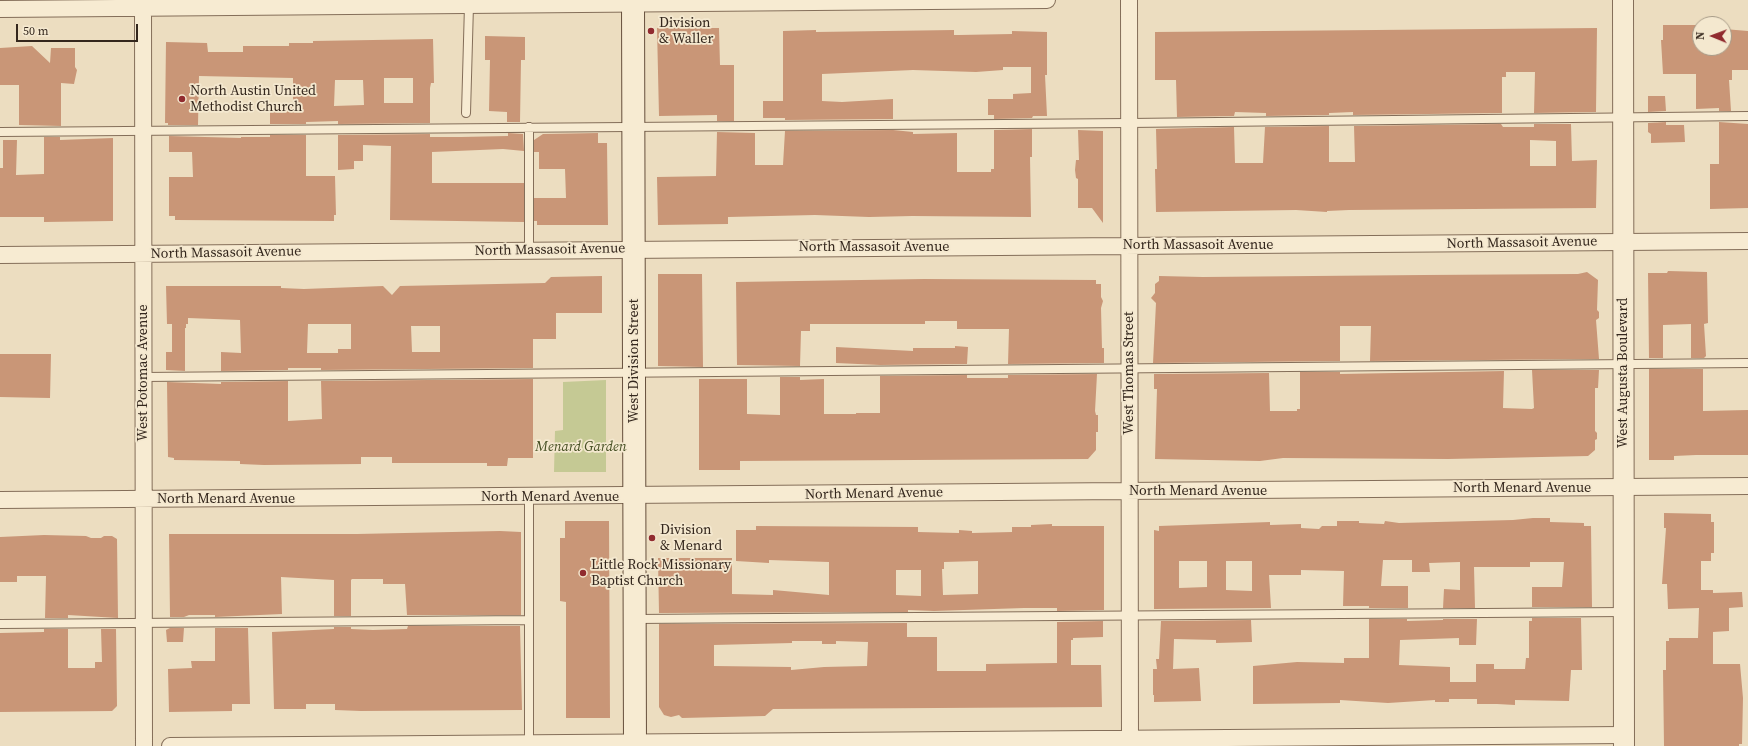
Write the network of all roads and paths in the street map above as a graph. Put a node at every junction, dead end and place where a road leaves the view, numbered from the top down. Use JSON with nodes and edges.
{"nodes":[{"id":1,"x":1047,"y":0,"type":"edge"},
{"id":2,"x":1129,"y":0,"type":"edge"},
{"id":3,"x":1623,"y":0,"type":"edge"},
{"id":4,"x":743,"y":1,"type":"edge"},
{"id":5,"x":633,"y":2,"type":"edge"},
{"id":6,"x":143,"y":4,"type":"edge"},
{"id":7,"x":469,"y":5,"type":"junction"},
{"id":8,"x":0,"y":10,"type":"edge"},
{"id":9,"x":466,"y":114,"type":"dead end"},
{"id":10,"x":1748,"y":116,"type":"edge"},
{"id":11,"x":1623,"y":117,"type":"junction"},
{"id":12,"x":1129,"y":123,"type":"junction"},
{"id":13,"x":633,"y":126,"type":"junction"},
{"id":14,"x":529,"y":127,"type":"junction"},
{"id":15,"x":143,"y":131,"type":"junction"},
{"id":16,"x":0,"y":132,"type":"edge"},
{"id":17,"x":1748,"y":241,"type":"edge"},
{"id":18,"x":1623,"y":242,"type":"junction"},
{"id":19,"x":1129,"y":246,"type":"junction"},
{"id":20,"x":634,"y":249,"type":"junction"},
{"id":21,"x":529,"y":250,"type":"junction"},
{"id":22,"x":143,"y":254,"type":"junction"},
{"id":23,"x":0,"y":255,"type":"edge"},
{"id":24,"x":1748,"y":363,"type":"edge"},
{"id":25,"x":1623,"y":364,"type":"junction"},
{"id":26,"x":1129,"y":368,"type":"junction"},
{"id":27,"x":634,"y":374,"type":"junction"},
{"id":28,"x":144,"y":377,"type":"junction"},
{"id":29,"x":1748,"y":486,"type":"edge"},
{"id":30,"x":1624,"y":487,"type":"junction"},
{"id":31,"x":1130,"y":491,"type":"junction"},
{"id":32,"x":634,"y":496,"type":"junction"},
{"id":33,"x":529,"y":497,"type":"junction"},
{"id":34,"x":144,"y":499,"type":"junction"},
{"id":35,"x":0,"y":500,"type":"edge"},
{"id":36,"x":1624,"y":612,"type":"junction"},
{"id":37,"x":1130,"y":616,"type":"junction"},
{"id":38,"x":635,"y":619,"type":"junction"},
{"id":39,"x":529,"y":620,"type":"junction"},
{"id":40,"x":144,"y":623,"type":"junction"},
{"id":41,"x":0,"y":624,"type":"edge"},
{"id":42,"x":1624,"y":740,"type":"edge"},
{"id":43,"x":1130,"y":742,"type":"edge"},
{"id":44,"x":529,"y":743,"type":"junction"},
{"id":45,"x":635,"y":744,"type":"edge"},
{"id":46,"x":512,"y":745,"type":"edge"},
{"id":47,"x":144,"y":746,"type":"edge"},
{"id":48,"x":170,"y":746,"type":"edge"}],
"edges":[{"from":1,"to":4,"type":"street"},
{"from":2,"to":12,"type":"street","name":"West Thomas Street"},
{"from":3,"to":11,"type":"street","name":"West Augusta Boulevard"},
{"from":4,"to":5,"type":"street"},
{"from":5,"to":7,"type":"street"},
{"from":5,"to":13,"type":"main road","name":"West Division Street"},
{"from":6,"to":7,"type":"street"},
{"from":6,"to":8,"type":"street"},
{"from":6,"to":15,"type":"street","name":"West Potomac Avenue"},
{"from":7,"to":9,"type":"lane"},
{"from":10,"to":11,"type":"lane"},
{"from":11,"to":12,"type":"lane"},
{"from":11,"to":18,"type":"street","name":"West Augusta Boulevard"},
{"from":12,"to":13,"type":"lane"},
{"from":12,"to":19,"type":"street","name":"West Thomas Street"},
{"from":13,"to":14,"type":"lane"},
{"from":13,"to":20,"type":"main road","name":"West Division Street"},
{"from":14,"to":15,"type":"lane"},
{"from":14,"to":21,"type":"lane"},
{"from":15,"to":16,"type":"lane"},
{"from":15,"to":22,"type":"street","name":"West Potomac Avenue"},
{"from":17,"to":18,"type":"street","name":"North Massasoit Avenue"},
{"from":18,"to":19,"type":"street","name":"North Massasoit Avenue"},
{"from":18,"to":25,"type":"street","name":"West Augusta Boulevard"},
{"from":19,"to":20,"type":"street","name":"North Massasoit Avenue"},
{"from":19,"to":26,"type":"street","name":"West Thomas Street"},
{"from":20,"to":21,"type":"street","name":"North Massasoit Avenue"},
{"from":20,"to":27,"type":"main road","name":"West Division Street"},
{"from":21,"to":22,"type":"street","name":"North Massasoit Avenue"},
{"from":22,"to":23,"type":"street","name":"North Massasoit Avenue"},
{"from":22,"to":28,"type":"street","name":"West Potomac Avenue"},
{"from":24,"to":25,"type":"lane"},
{"from":25,"to":26,"type":"lane"},
{"from":25,"to":30,"type":"street","name":"West Augusta Boulevard"},
{"from":26,"to":27,"type":"lane"},
{"from":26,"to":31,"type":"street","name":"West Thomas Street"},
{"from":27,"to":28,"type":"lane"},
{"from":27,"to":32,"type":"main road","name":"West Division Street"},
{"from":28,"to":34,"type":"street","name":"West Potomac Avenue"},
{"from":29,"to":30,"type":"street","name":"North Menard Avenue"},
{"from":30,"to":31,"type":"street","name":"North Menard Avenue"},
{"from":30,"to":36,"type":"street","name":"West Augusta Boulevard"},
{"from":31,"to":32,"type":"street","name":"North Menard Avenue"},
{"from":31,"to":37,"type":"street","name":"West Thomas Street"},
{"from":32,"to":33,"type":"street","name":"North Menard Avenue"},
{"from":32,"to":38,"type":"main road","name":"West Division Street"},
{"from":33,"to":34,"type":"street","name":"North Menard Avenue"},
{"from":33,"to":39,"type":"lane"},
{"from":34,"to":35,"type":"street","name":"North Menard Avenue"},
{"from":34,"to":40,"type":"street","name":"West Potomac Avenue"},
{"from":36,"to":37,"type":"lane"},
{"from":36,"to":42,"type":"street","name":"West Augusta Boulevard"},
{"from":37,"to":38,"type":"lane"},
{"from":37,"to":43,"type":"street","name":"West Thomas Street"},
{"from":38,"to":45,"type":"main road","name":"West Division Street"},
{"from":39,"to":40,"type":"lane"},
{"from":39,"to":44,"type":"lane"},
{"from":40,"to":41,"type":"lane"},
{"from":40,"to":47,"type":"street","name":"West Potomac Avenue"},
{"from":42,"to":43,"type":"street"},
{"from":43,"to":45,"type":"street"},
{"from":44,"to":45,"type":"street"},
{"from":44,"to":46,"type":"street"},
{"from":46,"to":48,"type":"street"}]}
